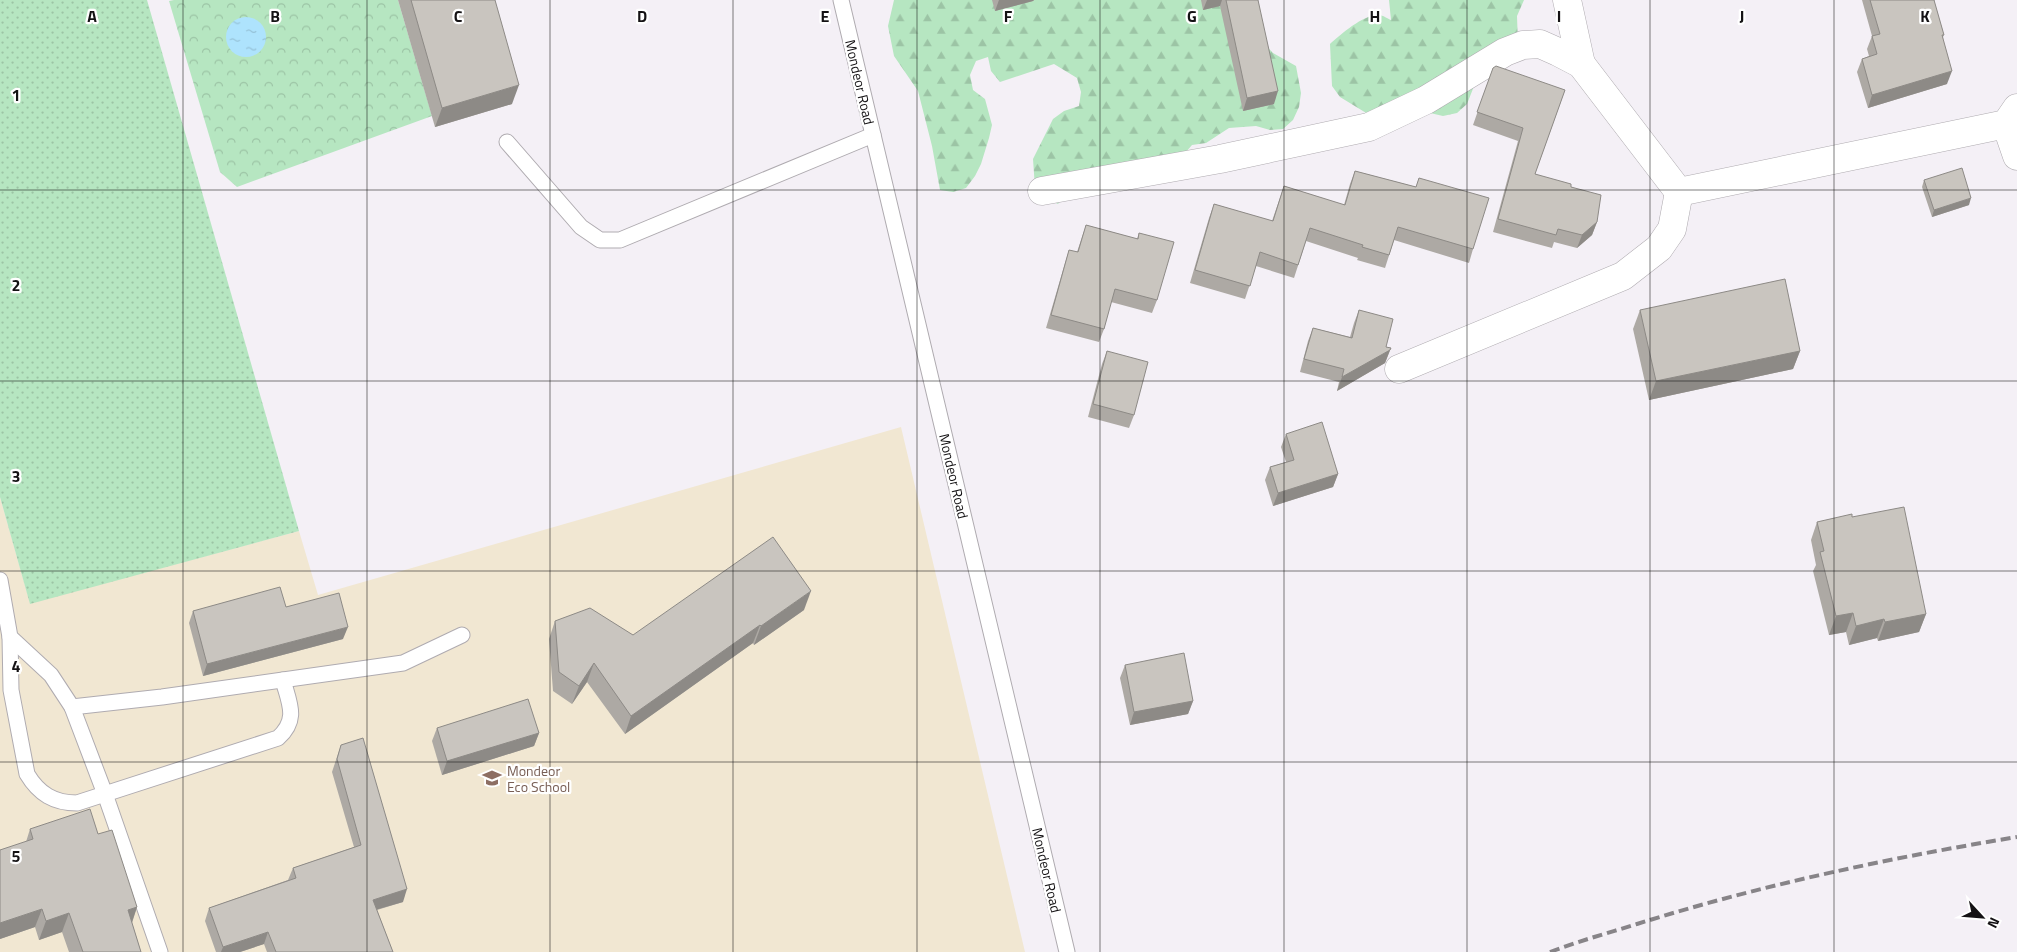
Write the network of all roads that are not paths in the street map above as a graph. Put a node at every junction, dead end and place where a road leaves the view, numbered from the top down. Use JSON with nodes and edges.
{"nodes":[{"id":1,"x":841,"y":0,"type":"edge"},
{"id":2,"x":1567,"y":0,"type":"edge"},
{"id":3,"x":1581,"y":64,"type":"junction"},
{"id":4,"x":2011,"y":116,"type":"edge"},
{"id":5,"x":873,"y":135,"type":"junction"},
{"id":6,"x":507,"y":142,"type":"dead end"},
{"id":7,"x":2017,"y":156,"type":"edge"},
{"id":8,"x":1042,"y":191,"type":"dead end"},
{"id":9,"x":1679,"y":192,"type":"junction"},
{"id":10,"x":1399,"y":369,"type":"dead end"},
{"id":11,"x":0,"y":580,"type":"edge"},
{"id":12,"x":462,"y":635,"type":"dead end"},
{"id":13,"x":10,"y":637,"type":"junction"},
{"id":14,"x":282,"y":680,"type":"junction"},
{"id":15,"x":72,"y":707,"type":"junction"},
{"id":16,"x":105,"y":794,"type":"junction"},
{"id":17,"x":160,"y":952,"type":"edge"},
{"id":18,"x":1067,"y":952,"type":"edge"}],
"edges":[{"from":1,"to":5,"type":"lane","name":"Mondeor Road"},
{"from":2,"to":3,"type":"street"},
{"from":3,"to":8,"type":"street"},
{"from":3,"to":9,"type":"street"},
{"from":4,"to":7,"type":"street"},
{"from":4,"to":9,"type":"street"},
{"from":5,"to":6,"type":"lane"},
{"from":5,"to":18,"type":"lane","name":"Mondeor Road"},
{"from":9,"to":10,"type":"street"},
{"from":11,"to":13,"type":"lane"},
{"from":12,"to":14,"type":"lane"},
{"from":13,"to":15,"type":"lane"},
{"from":13,"to":16,"type":"lane"},
{"from":14,"to":15,"type":"lane"},
{"from":14,"to":16,"type":"lane"},
{"from":15,"to":16,"type":"lane"},
{"from":16,"to":17,"type":"lane"}]}
